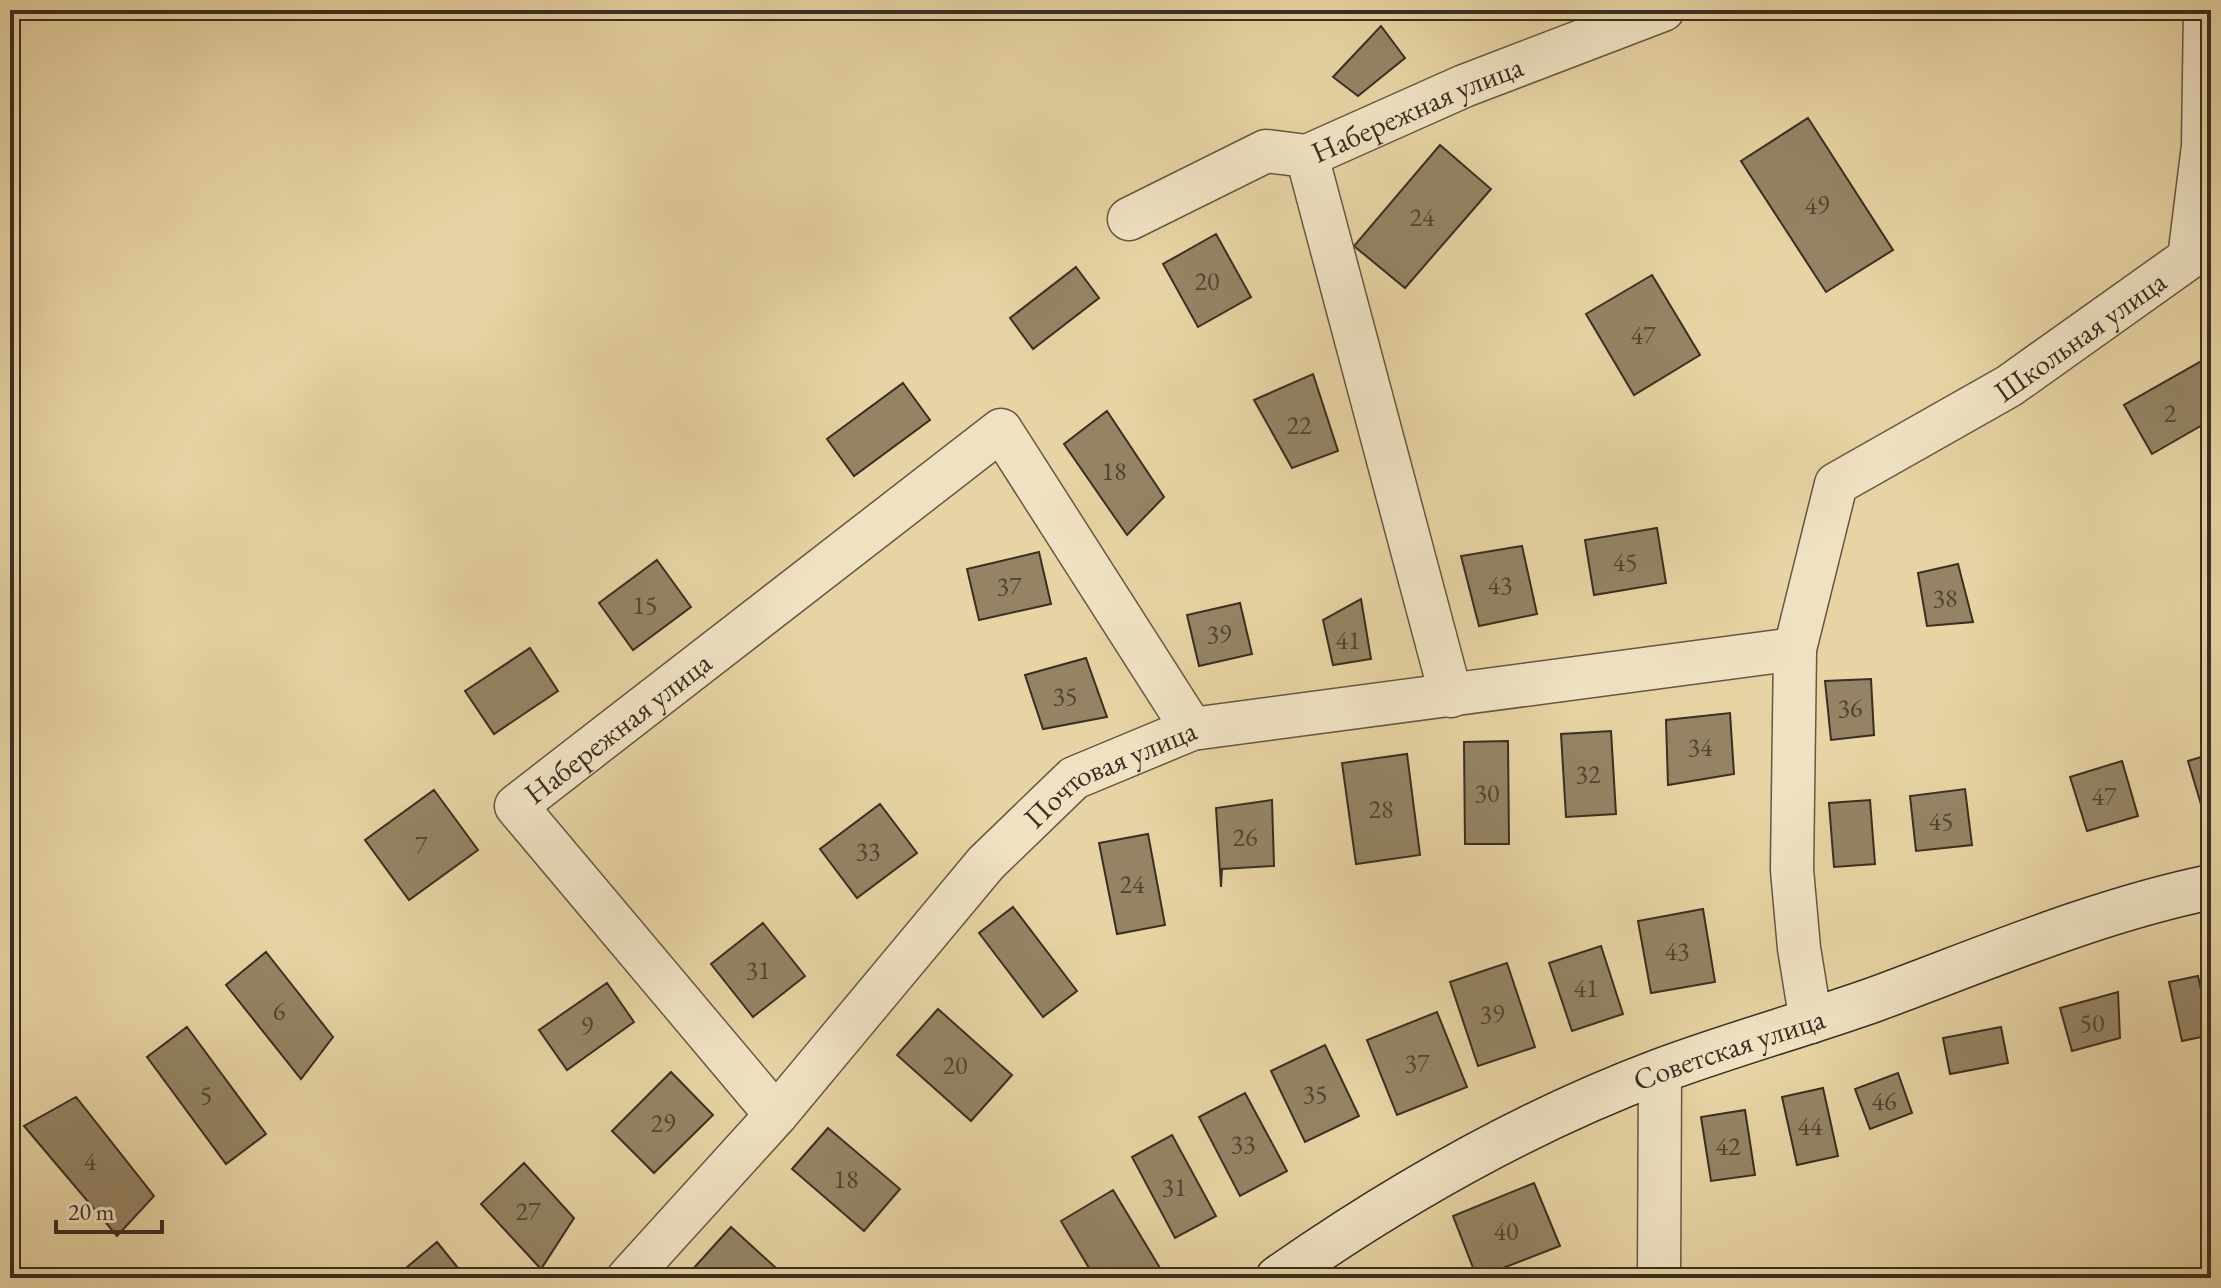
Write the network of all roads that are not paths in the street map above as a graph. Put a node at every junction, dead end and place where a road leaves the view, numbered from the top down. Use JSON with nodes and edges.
{"nodes":[{"id":1,"x":1663,"y":10,"type":"edge"},
{"id":2,"x":2205,"y":10,"type":"edge"},
{"id":3,"x":1307,"y":156,"type":"junction"},
{"id":4,"x":1129,"y":219,"type":"dead end"},
{"id":5,"x":1795,"y":649,"type":"junction"},
{"id":6,"x":1451,"y":696,"type":"junction"},
{"id":7,"x":1192,"y":729,"type":"junction"},
{"id":8,"x":2211,"y":887,"type":"edge"},
{"id":9,"x":1811,"y":1022,"type":"junction"},
{"id":10,"x":1660,"y":1071,"type":"junction"},
{"id":11,"x":776,"y":1115,"type":"junction"},
{"id":12,"x":628,"y":1278,"type":"edge"},
{"id":13,"x":1278,"y":1278,"type":"edge"},
{"id":14,"x":1659,"y":1278,"type":"edge"}],
"edges":[{"from":1,"to":3,"type":"street","name":"Набережная улица"},
{"from":2,"to":5,"type":"street","name":"Школьная улица"},
{"from":3,"to":4,"type":"street","name":"Набережная улица"},
{"from":3,"to":6,"type":"street"},
{"from":5,"to":6,"type":"street","name":"Почтовая улица"},
{"from":5,"to":9,"type":"street"},
{"from":6,"to":7,"type":"street","name":"Почтовая улица"},
{"from":7,"to":11,"type":"street","name":"Почтовая улица"},
{"from":7,"to":11,"type":"street","name":"Набережная улица"},
{"from":8,"to":9,"type":"street","name":"Советская улица"},
{"from":9,"to":10,"type":"street","name":"Советская улица"},
{"from":10,"to":13,"type":"street","name":"Советская улица"},
{"from":10,"to":14,"type":"street"},
{"from":11,"to":12,"type":"street","name":"Почтовая улица"}]}
